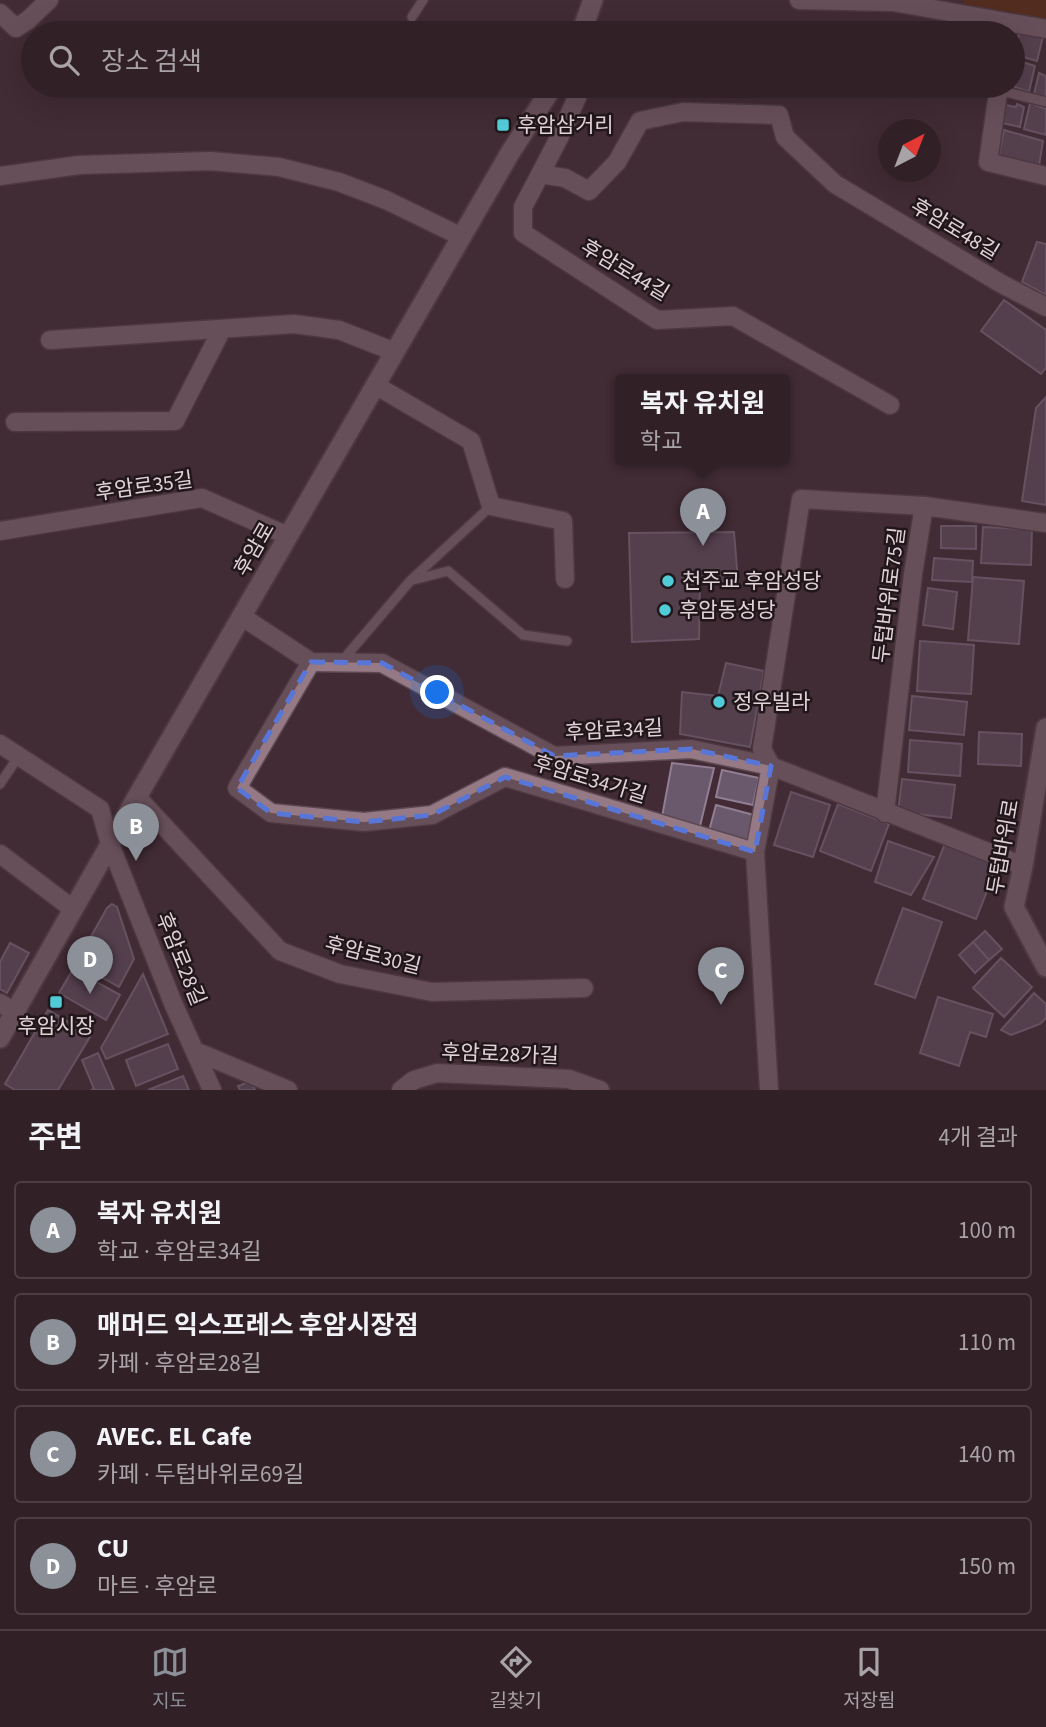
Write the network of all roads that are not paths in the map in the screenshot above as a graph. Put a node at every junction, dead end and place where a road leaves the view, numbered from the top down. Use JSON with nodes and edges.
{"nodes":[{"id":1,"x":49,"y":0,"type":"edge"},
{"id":2,"x":423,"y":0,"type":"edge"},
{"id":3,"x":593,"y":0,"type":"edge"},
{"id":4,"x":799,"y":0,"type":"edge"},
{"id":5,"x":893,"y":1,"type":"edge"},
{"id":6,"x":0,"y":13,"type":"edge"},
{"id":7,"x":412,"y":18,"type":"dead end"},
{"id":8,"x":26,"y":21,"type":"edge"},
{"id":9,"x":585,"y":21,"type":"edge"},
{"id":10,"x":977,"y":21,"type":"edge"},
{"id":11,"x":21,"y":25,"type":"edge"},
{"id":12,"x":1025,"y":28,"type":"edge"},
{"id":13,"x":1046,"y":29,"type":"edge"},
{"id":14,"x":1025,"y":96,"type":"edge"},
{"id":15,"x":545,"y":98,"type":"edge"},
{"id":16,"x":576,"y":98,"type":"edge"},
{"id":17,"x":998,"y":98,"type":"edge"},
{"id":18,"x":1046,"y":102,"type":"edge"},
{"id":19,"x":540,"y":174,"type":"junction"},
{"id":20,"x":0,"y":176,"type":"edge"},
{"id":21,"x":1046,"y":176,"type":"edge"},
{"id":22,"x":462,"y":237,"type":"junction"},
{"id":23,"x":1046,"y":307,"type":"edge"},
{"id":24,"x":222,"y":329,"type":"junction"},
{"id":25,"x":50,"y":341,"type":"dead end"},
{"id":26,"x":395,"y":352,"type":"junction"},
{"id":27,"x":375,"y":385,"type":"junction"},
{"id":28,"x":890,"y":405,"type":"dead end"},
{"id":29,"x":15,"y":422,"type":"dead end"},
{"id":30,"x":491,"y":506,"type":"junction"},
{"id":31,"x":924,"y":506,"type":"junction"},
{"id":32,"x":1046,"y":523,"type":"edge"},
{"id":33,"x":0,"y":531,"type":"edge"},
{"id":34,"x":288,"y":536,"type":"junction"},
{"id":35,"x":565,"y":579,"type":"dead end"},
{"id":36,"x":411,"y":580,"type":"junction"},
{"id":37,"x":241,"y":616,"type":"junction"},
{"id":38,"x":567,"y":641,"type":"dead end"},
{"id":39,"x":311,"y":662,"type":"junction"},
{"id":40,"x":342,"y":662,"type":"junction"},
{"id":41,"x":1046,"y":728,"type":"edge"},
{"id":42,"x":0,"y":744,"type":"edge"},
{"id":43,"x":18,"y":757,"type":"junction"},
{"id":44,"x":771,"y":766,"type":"junction"},
{"id":45,"x":0,"y":785,"type":"edge"},
{"id":46,"x":137,"y":797,"type":"junction"},
{"id":47,"x":886,"y":813,"type":"junction"},
{"id":48,"x":110,"y":844,"type":"junction"},
{"id":49,"x":755,"y":852,"type":"junction"},
{"id":50,"x":0,"y":854,"type":"edge"},
{"id":51,"x":1023,"y":866,"type":"junction"},
{"id":52,"x":73,"y":909,"type":"junction"},
{"id":53,"x":1046,"y":967,"type":"edge"},
{"id":54,"x":584,"y":988,"type":"dead end"},
{"id":55,"x":7,"y":1008,"type":"edge"},
{"id":56,"x":0,"y":1038,"type":"edge"},
{"id":57,"x":195,"y":1051,"type":"junction"},
{"id":58,"x":212,"y":1090,"type":"edge"},
{"id":59,"x":288,"y":1090,"type":"edge"},
{"id":60,"x":401,"y":1090,"type":"edge"},
{"id":61,"x":600,"y":1090,"type":"edge"},
{"id":62,"x":769,"y":1090,"type":"edge"}],
"edges":[{"from":1,"to":8,"type":"street"},
{"from":2,"to":7,"type":"lane"},
{"from":3,"to":9,"type":"main road"},
{"from":4,"to":5,"type":"street"},
{"from":5,"to":10,"type":"street"},
{"from":6,"to":11,"type":"street"},
{"from":12,"to":13,"type":"street"},
{"from":14,"to":18,"type":"lane"},
{"from":15,"to":22,"type":"main road","name":"후암로"},
{"from":16,"to":19,"type":"street","name":"후암로44길"},
{"from":17,"to":21,"type":"street"},
{"from":19,"to":23,"type":"street","name":"후암로48길"},
{"from":19,"to":28,"type":"street","name":"후암로44길"},
{"from":20,"to":22,"type":"street"},
{"from":22,"to":26,"type":"main road","name":"후암로"},
{"from":24,"to":25,"type":"street"},
{"from":24,"to":26,"type":"street"},
{"from":24,"to":29,"type":"street"},
{"from":26,"to":27,"type":"main road","name":"후암로"},
{"from":27,"to":30,"type":"street"},
{"from":27,"to":34,"type":"main road","name":"후암로"},
{"from":30,"to":35,"type":"street"},
{"from":30,"to":36,"type":"lane"},
{"from":31,"to":32,"type":"street","name":"두텁바위로75길"},
{"from":31,"to":44,"type":"street"},
{"from":31,"to":47,"type":"street","name":"두텁바위로75길"},
{"from":33,"to":34,"type":"street","name":"후암로35길"},
{"from":34,"to":37,"type":"main road","name":"후암로"},
{"from":36,"to":38,"type":"lane"},
{"from":36,"to":40,"type":"lane"},
{"from":37,"to":39,"type":"street"},
{"from":37,"to":46,"type":"main road","name":"후암로"},
{"from":39,"to":40,"type":"street","name":"후암로34길"},
{"from":39,"to":49,"type":"street","name":"후암로34가길"},
{"from":40,"to":44,"type":"street","name":"후암로34길"},
{"from":41,"to":51,"type":"main road","name":"두텁바위로"},
{"from":42,"to":43,"type":"street","name":"후암로28길"},
{"from":43,"to":45,"type":"lane"},
{"from":43,"to":48,"type":"street","name":"후암로28길"},
{"from":44,"to":47,"type":"street","name":"후암로34길"},
{"from":44,"to":49,"type":"street"},
{"from":46,"to":48,"type":"main road","name":"후암로"},
{"from":46,"to":54,"type":"street","name":"후암로30길"},
{"from":47,"to":51,"type":"street","name":"후암로34길"},
{"from":48,"to":52,"type":"main road","name":"후암로"},
{"from":48,"to":57,"type":"street","name":"후암로28길"},
{"from":49,"to":62,"type":"street"},
{"from":50,"to":52,"type":"street"},
{"from":51,"to":53,"type":"main road","name":"두텁바위로"},
{"from":52,"to":55,"type":"main road","name":"후암로"},
{"from":55,"to":56,"type":"main road","name":"후암로"},
{"from":57,"to":58,"type":"street","name":"후암로28길"},
{"from":57,"to":59,"type":"street"},
{"from":60,"to":61,"type":"street","name":"후암로28가길"}]}
